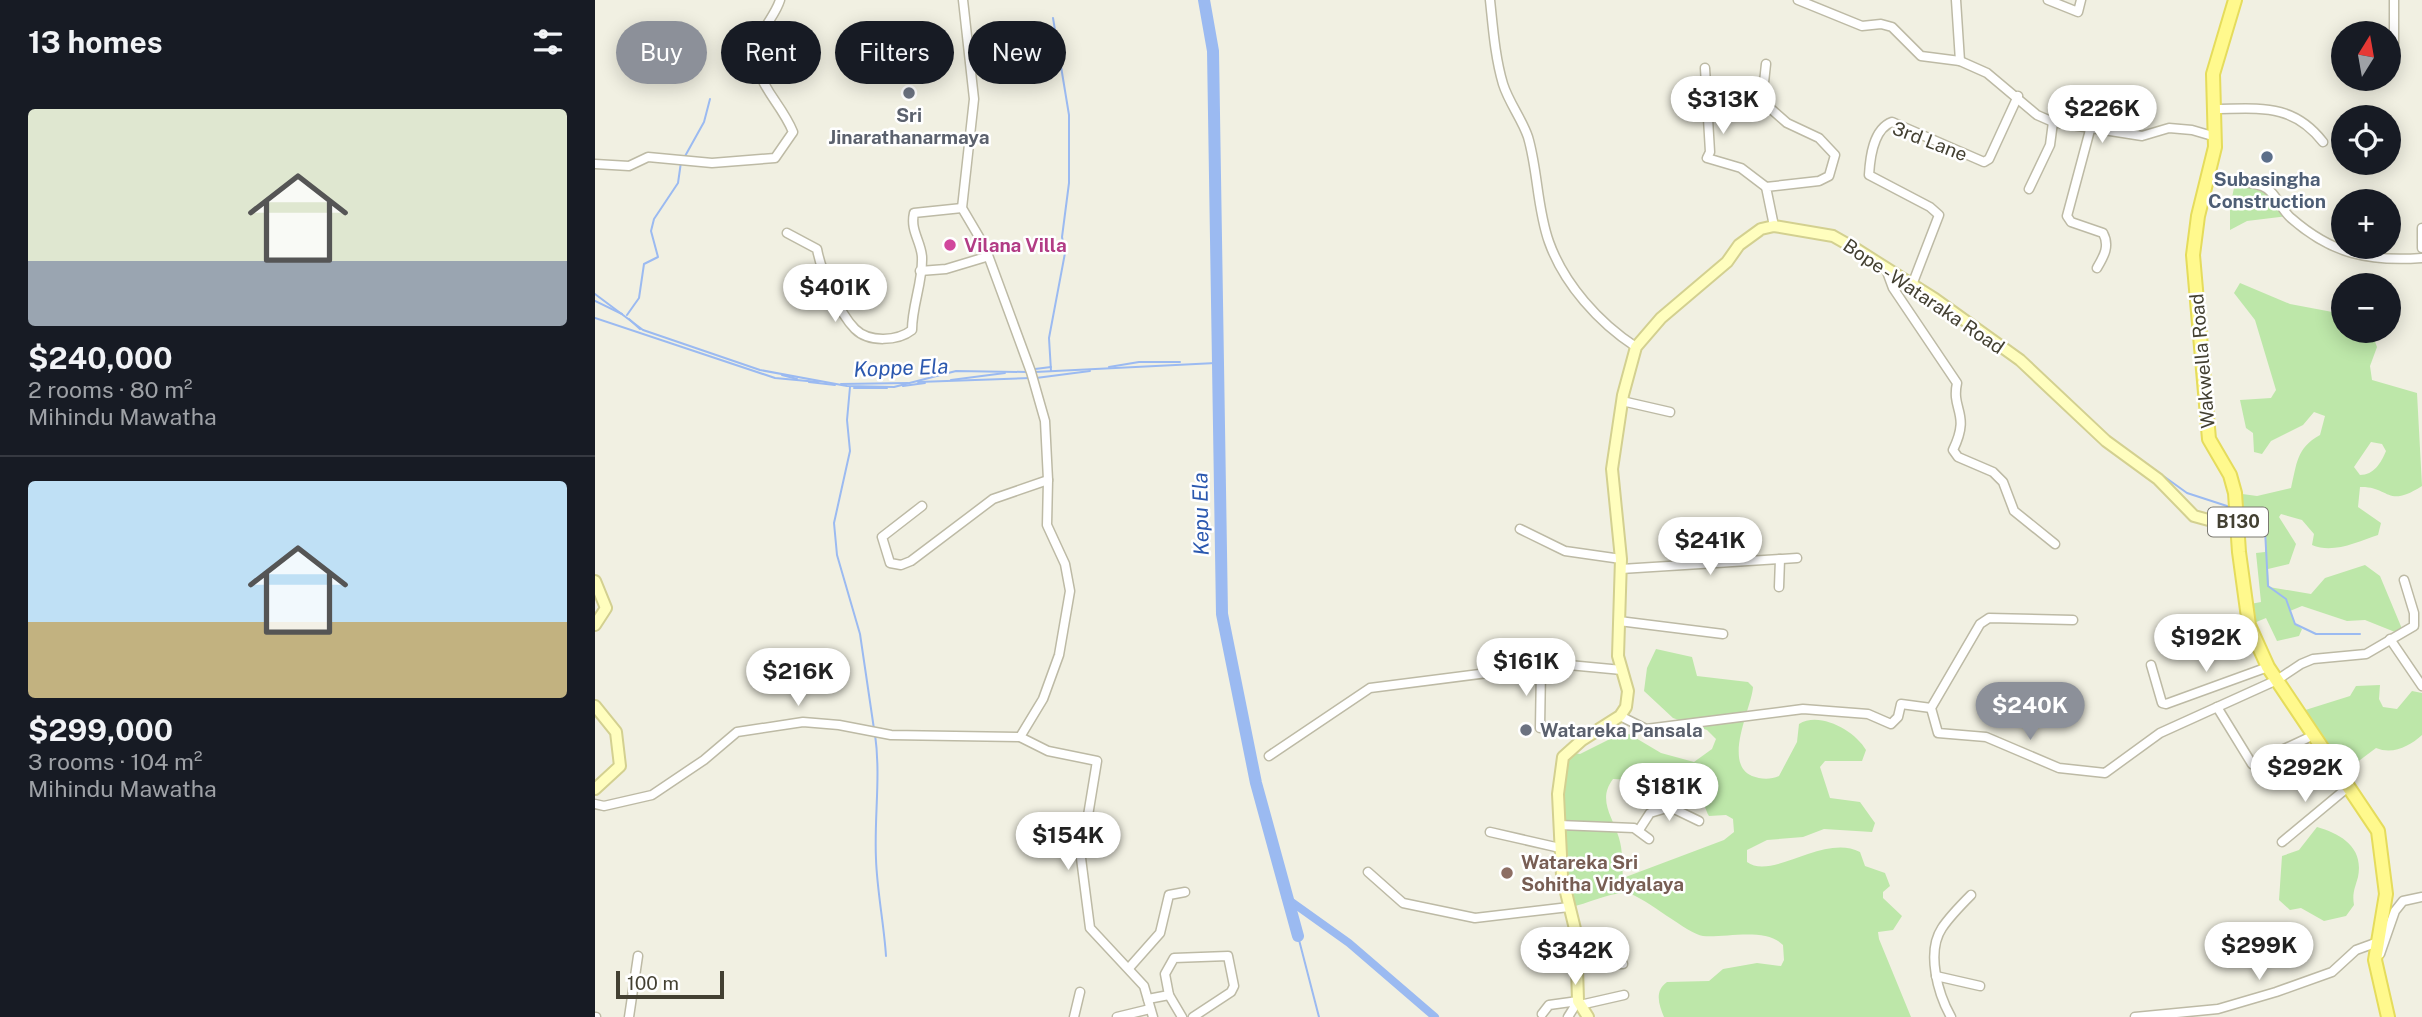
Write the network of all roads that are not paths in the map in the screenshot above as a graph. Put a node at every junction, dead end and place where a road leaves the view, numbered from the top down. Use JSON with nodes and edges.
{"nodes":[{"id":1,"x":780,"y":0,"type":"edge"},
{"id":2,"x":963,"y":0,"type":"edge"},
{"id":3,"x":1490,"y":0,"type":"edge"},
{"id":4,"x":1798,"y":0,"type":"edge"},
{"id":5,"x":1956,"y":0,"type":"edge"},
{"id":6,"x":2048,"y":0,"type":"edge"},
{"id":7,"x":2081,"y":0,"type":"edge"},
{"id":8,"x":2235,"y":0,"type":"edge"},
{"id":9,"x":2394,"y":0,"type":"edge"},
{"id":10,"x":2394,"y":21,"type":"edge"},
{"id":11,"x":1960,"y":61,"type":"junction"},
{"id":12,"x":1766,"y":64,"type":"dead end"},
{"id":13,"x":1705,"y":68,"type":"dead end"},
{"id":14,"x":2015,"y":94,"type":"junction"},
{"id":15,"x":2212,"y":109,"type":"junction"},
{"id":16,"x":2053,"y":122,"type":"junction"},
{"id":17,"x":2090,"y":130,"type":"junction"},
{"id":18,"x":2216,"y":137,"type":"junction"},
{"id":19,"x":2323,"y":142,"type":"dead end"},
{"id":20,"x":595,"y":164,"type":"edge"},
{"id":21,"x":2208,"y":179,"type":"junction"},
{"id":22,"x":1766,"y":187,"type":"junction"},
{"id":23,"x":2029,"y":189,"type":"dead end"},
{"id":24,"x":963,"y":208,"type":"junction"},
{"id":25,"x":1774,"y":226,"type":"junction"},
{"id":26,"x":2422,"y":228,"type":"edge"},
{"id":27,"x":787,"y":233,"type":"dead end"},
{"id":28,"x":2422,"y":248,"type":"edge"},
{"id":29,"x":986,"y":257,"type":"junction"},
{"id":30,"x":2422,"y":258,"type":"edge"},
{"id":31,"x":2097,"y":268,"type":"dead end"},
{"id":32,"x":1886,"y":269,"type":"junction"},
{"id":33,"x":920,"y":271,"type":"junction"},
{"id":34,"x":1912,"y":285,"type":"junction"},
{"id":35,"x":1636,"y":347,"type":"junction"},
{"id":36,"x":1622,"y":401,"type":"junction"},
{"id":37,"x":1670,"y":412,"type":"dead end"},
{"id":38,"x":1048,"y":480,"type":"junction"},
{"id":39,"x":922,"y":506,"type":"dead end"},
{"id":40,"x":1739,"y":523,"type":"dead end"},
{"id":41,"x":2238,"y":528,"type":"junction"},
{"id":42,"x":1520,"y":529,"type":"dead end"},
{"id":43,"x":2055,"y":544,"type":"dead end"},
{"id":44,"x":1797,"y":558,"type":"dead end"},
{"id":45,"x":1780,"y":559,"type":"junction"},
{"id":46,"x":1741,"y":561,"type":"junction"},
{"id":47,"x":1621,"y":564,"type":"junction"},
{"id":48,"x":2404,"y":580,"type":"dead end"},
{"id":49,"x":595,"y":581,"type":"edge"},
{"id":50,"x":1779,"y":587,"type":"dead end"},
{"id":51,"x":2073,"y":620,"type":"dead end"},
{"id":52,"x":1619,"y":621,"type":"junction"},
{"id":53,"x":595,"y":625,"type":"edge"},
{"id":54,"x":1723,"y":634,"type":"dead end"},
{"id":55,"x":2390,"y":639,"type":"junction"},
{"id":56,"x":2151,"y":665,"type":"dead end"},
{"id":57,"x":2268,"y":667,"type":"junction"},
{"id":58,"x":1541,"y":668,"type":"junction"},
{"id":59,"x":1622,"y":670,"type":"junction"},
{"id":60,"x":2277,"y":680,"type":"junction"},
{"id":61,"x":2422,"y":686,"type":"edge"},
{"id":62,"x":595,"y":706,"type":"edge"},
{"id":63,"x":2217,"y":707,"type":"junction"},
{"id":64,"x":1931,"y":708,"type":"junction"},
{"id":65,"x":1620,"y":716,"type":"junction"},
{"id":66,"x":1540,"y":728,"type":"dead end"},
{"id":67,"x":2314,"y":735,"type":"junction"},
{"id":68,"x":1020,"y":737,"type":"junction"},
{"id":69,"x":1269,"y":757,"type":"dead end"},
{"id":70,"x":2347,"y":788,"type":"junction"},
{"id":71,"x":595,"y":789,"type":"edge"},
{"id":72,"x":595,"y":804,"type":"edge"},
{"id":73,"x":1699,"y":821,"type":"dead end"},
{"id":74,"x":1559,"y":825,"type":"junction"},
{"id":75,"x":1639,"y":830,"type":"junction"},
{"id":76,"x":1490,"y":832,"type":"dead end"},
{"id":77,"x":1649,"y":839,"type":"dead end"},
{"id":78,"x":2282,"y":842,"type":"dead end"},
{"id":79,"x":1560,"y":848,"type":"junction"},
{"id":80,"x":1368,"y":872,"type":"dead end"},
{"id":81,"x":1185,"y":892,"type":"dead end"},
{"id":82,"x":1971,"y":894,"type":"dead end"},
{"id":83,"x":2422,"y":897,"type":"edge"},
{"id":84,"x":1569,"y":907,"type":"junction"},
{"id":85,"x":2378,"y":942,"type":"junction"},
{"id":86,"x":638,"y":956,"type":"dead end"},
{"id":87,"x":1623,"y":964,"type":"dead end"},
{"id":88,"x":1578,"y":966,"type":"junction"},
{"id":89,"x":2376,"y":967,"type":"junction"},
{"id":90,"x":1129,"y":968,"type":"junction"},
{"id":91,"x":1935,"y":976,"type":"junction"},
{"id":92,"x":1980,"y":986,"type":"dead end"},
{"id":93,"x":1080,"y":992,"type":"dead end"},
{"id":94,"x":1169,"y":995,"type":"junction"},
{"id":95,"x":1624,"y":995,"type":"dead end"},
{"id":96,"x":1148,"y":999,"type":"junction"},
{"id":97,"x":1579,"y":1003,"type":"junction"},
{"id":98,"x":1152,"y":1013,"type":"edge"},
{"id":99,"x":1542,"y":1014,"type":"dead end"},
{"id":100,"x":629,"y":1017,"type":"edge"},
{"id":101,"x":1074,"y":1017,"type":"edge"},
{"id":102,"x":1117,"y":1017,"type":"edge"},
{"id":103,"x":1182,"y":1017,"type":"edge"},
{"id":104,"x":1193,"y":1017,"type":"edge"},
{"id":105,"x":1568,"y":1017,"type":"edge"},
{"id":106,"x":1588,"y":1017,"type":"edge"},
{"id":107,"x":1951,"y":1017,"type":"edge"},
{"id":108,"x":2135,"y":1017,"type":"edge"},
{"id":109,"x":2388,"y":1017,"type":"edge"}],
"edges":[{"from":1,"to":20,"type":"street"},
{"from":2,"to":24,"type":"street"},
{"from":3,"to":35,"type":"street"},
{"from":4,"to":11,"type":"street"},
{"from":5,"to":11,"type":"street"},
{"from":6,"to":7,"type":"street"},
{"from":8,"to":15,"type":"main road","name":"Wakwella Road","number":"B130"},
{"from":9,"to":10,"type":"street"},
{"from":11,"to":14,"type":"street"},
{"from":12,"to":22,"type":"street"},
{"from":13,"to":22,"type":"street"},
{"from":14,"to":16,"type":"street"},
{"from":14,"to":34,"type":"street","name":"3rd Lane"},
{"from":15,"to":18,"type":"main road","name":"Wakwella Road","number":"B130"},
{"from":15,"to":19,"type":"street"},
{"from":16,"to":17,"type":"street"},
{"from":16,"to":23,"type":"street"},
{"from":17,"to":18,"type":"street"},
{"from":17,"to":31,"type":"street"},
{"from":18,"to":21,"type":"main road","name":"Wakwella Road","number":"B130"},
{"from":21,"to":30,"type":"street"},
{"from":21,"to":41,"type":"main road","name":"Wakwella Road","number":"B130"},
{"from":22,"to":25,"type":"street"},
{"from":24,"to":29,"type":"street"},
{"from":24,"to":33,"type":"street"},
{"from":25,"to":32,"type":"street","name":"Bope - Wataraka Road"},
{"from":25,"to":35,"type":"street"},
{"from":26,"to":28,"type":"street"},
{"from":27,"to":33,"type":"street"},
{"from":29,"to":33,"type":"street"},
{"from":29,"to":38,"type":"street"},
{"from":32,"to":34,"type":"street","name":"Bope - Wataraka Road"},
{"from":32,"to":43,"type":"street"},
{"from":34,"to":41,"type":"street","name":"Bope - Wataraka Road"},
{"from":35,"to":36,"type":"street"},
{"from":36,"to":37,"type":"street"},
{"from":36,"to":47,"type":"street"},
{"from":38,"to":39,"type":"street"},
{"from":38,"to":68,"type":"street"},
{"from":40,"to":46,"type":"street"},
{"from":41,"to":57,"type":"main road","name":"Wakwella Road","number":"B130"},
{"from":42,"to":47,"type":"street"},
{"from":44,"to":45,"type":"street"},
{"from":45,"to":46,"type":"street"},
{"from":45,"to":50,"type":"street"},
{"from":46,"to":47,"type":"street"},
{"from":47,"to":52,"type":"street"},
{"from":48,"to":55,"type":"street"},
{"from":49,"to":53,"type":"street"},
{"from":51,"to":64,"type":"street"},
{"from":52,"to":54,"type":"street"},
{"from":52,"to":59,"type":"street"},
{"from":55,"to":60,"type":"street"},
{"from":55,"to":61,"type":"street"},
{"from":56,"to":57,"type":"street"},
{"from":57,"to":60,"type":"main road","name":"Wakwella Road","number":"B130"},
{"from":58,"to":59,"type":"street"},
{"from":58,"to":66,"type":"street"},
{"from":58,"to":69,"type":"street"},
{"from":59,"to":65,"type":"street"},
{"from":60,"to":63,"type":"street"},
{"from":60,"to":67,"type":"main road","name":"Wakwella Road","number":"B130"},
{"from":62,"to":71,"type":"street"},
{"from":63,"to":64,"type":"street"},
{"from":63,"to":67,"type":"street"},
{"from":64,"to":65,"type":"street"},
{"from":65,"to":74,"type":"street"},
{"from":67,"to":70,"type":"main road","name":"Wakwella Road","number":"B130"},
{"from":68,"to":72,"type":"street"},
{"from":68,"to":90,"type":"street"},
{"from":70,"to":78,"type":"street"},
{"from":70,"to":85,"type":"main road","name":"Wakwella Road","number":"B130"},
{"from":73,"to":75,"type":"street"},
{"from":74,"to":75,"type":"street"},
{"from":74,"to":79,"type":"street"},
{"from":75,"to":77,"type":"street"},
{"from":76,"to":79,"type":"street"},
{"from":79,"to":84,"type":"street"},
{"from":80,"to":84,"type":"street"},
{"from":81,"to":90,"type":"street"},
{"from":82,"to":91,"type":"street"},
{"from":83,"to":89,"type":"street"},
{"from":84,"to":88,"type":"street"},
{"from":85,"to":89,"type":"main road","name":"Wakwella Road","number":"B130"},
{"from":85,"to":108,"type":"street"},
{"from":86,"to":100,"type":"street"},
{"from":87,"to":88,"type":"street"},
{"from":88,"to":97,"type":"street"},
{"from":89,"to":109,"type":"main road","name":"Wakwella Road","number":"B130"},
{"from":90,"to":96,"type":"street"},
{"from":91,"to":92,"type":"street"},
{"from":91,"to":107,"type":"street"},
{"from":93,"to":101,"type":"street"},
{"from":94,"to":96,"type":"street"},
{"from":94,"to":103,"type":"street"},
{"from":94,"to":104,"type":"street"},
{"from":95,"to":97,"type":"street"},
{"from":96,"to":98,"type":"street"},
{"from":97,"to":99,"type":"street"},
{"from":97,"to":105,"type":"street"},
{"from":97,"to":106,"type":"street"},
{"from":98,"to":102,"type":"street"}]}
